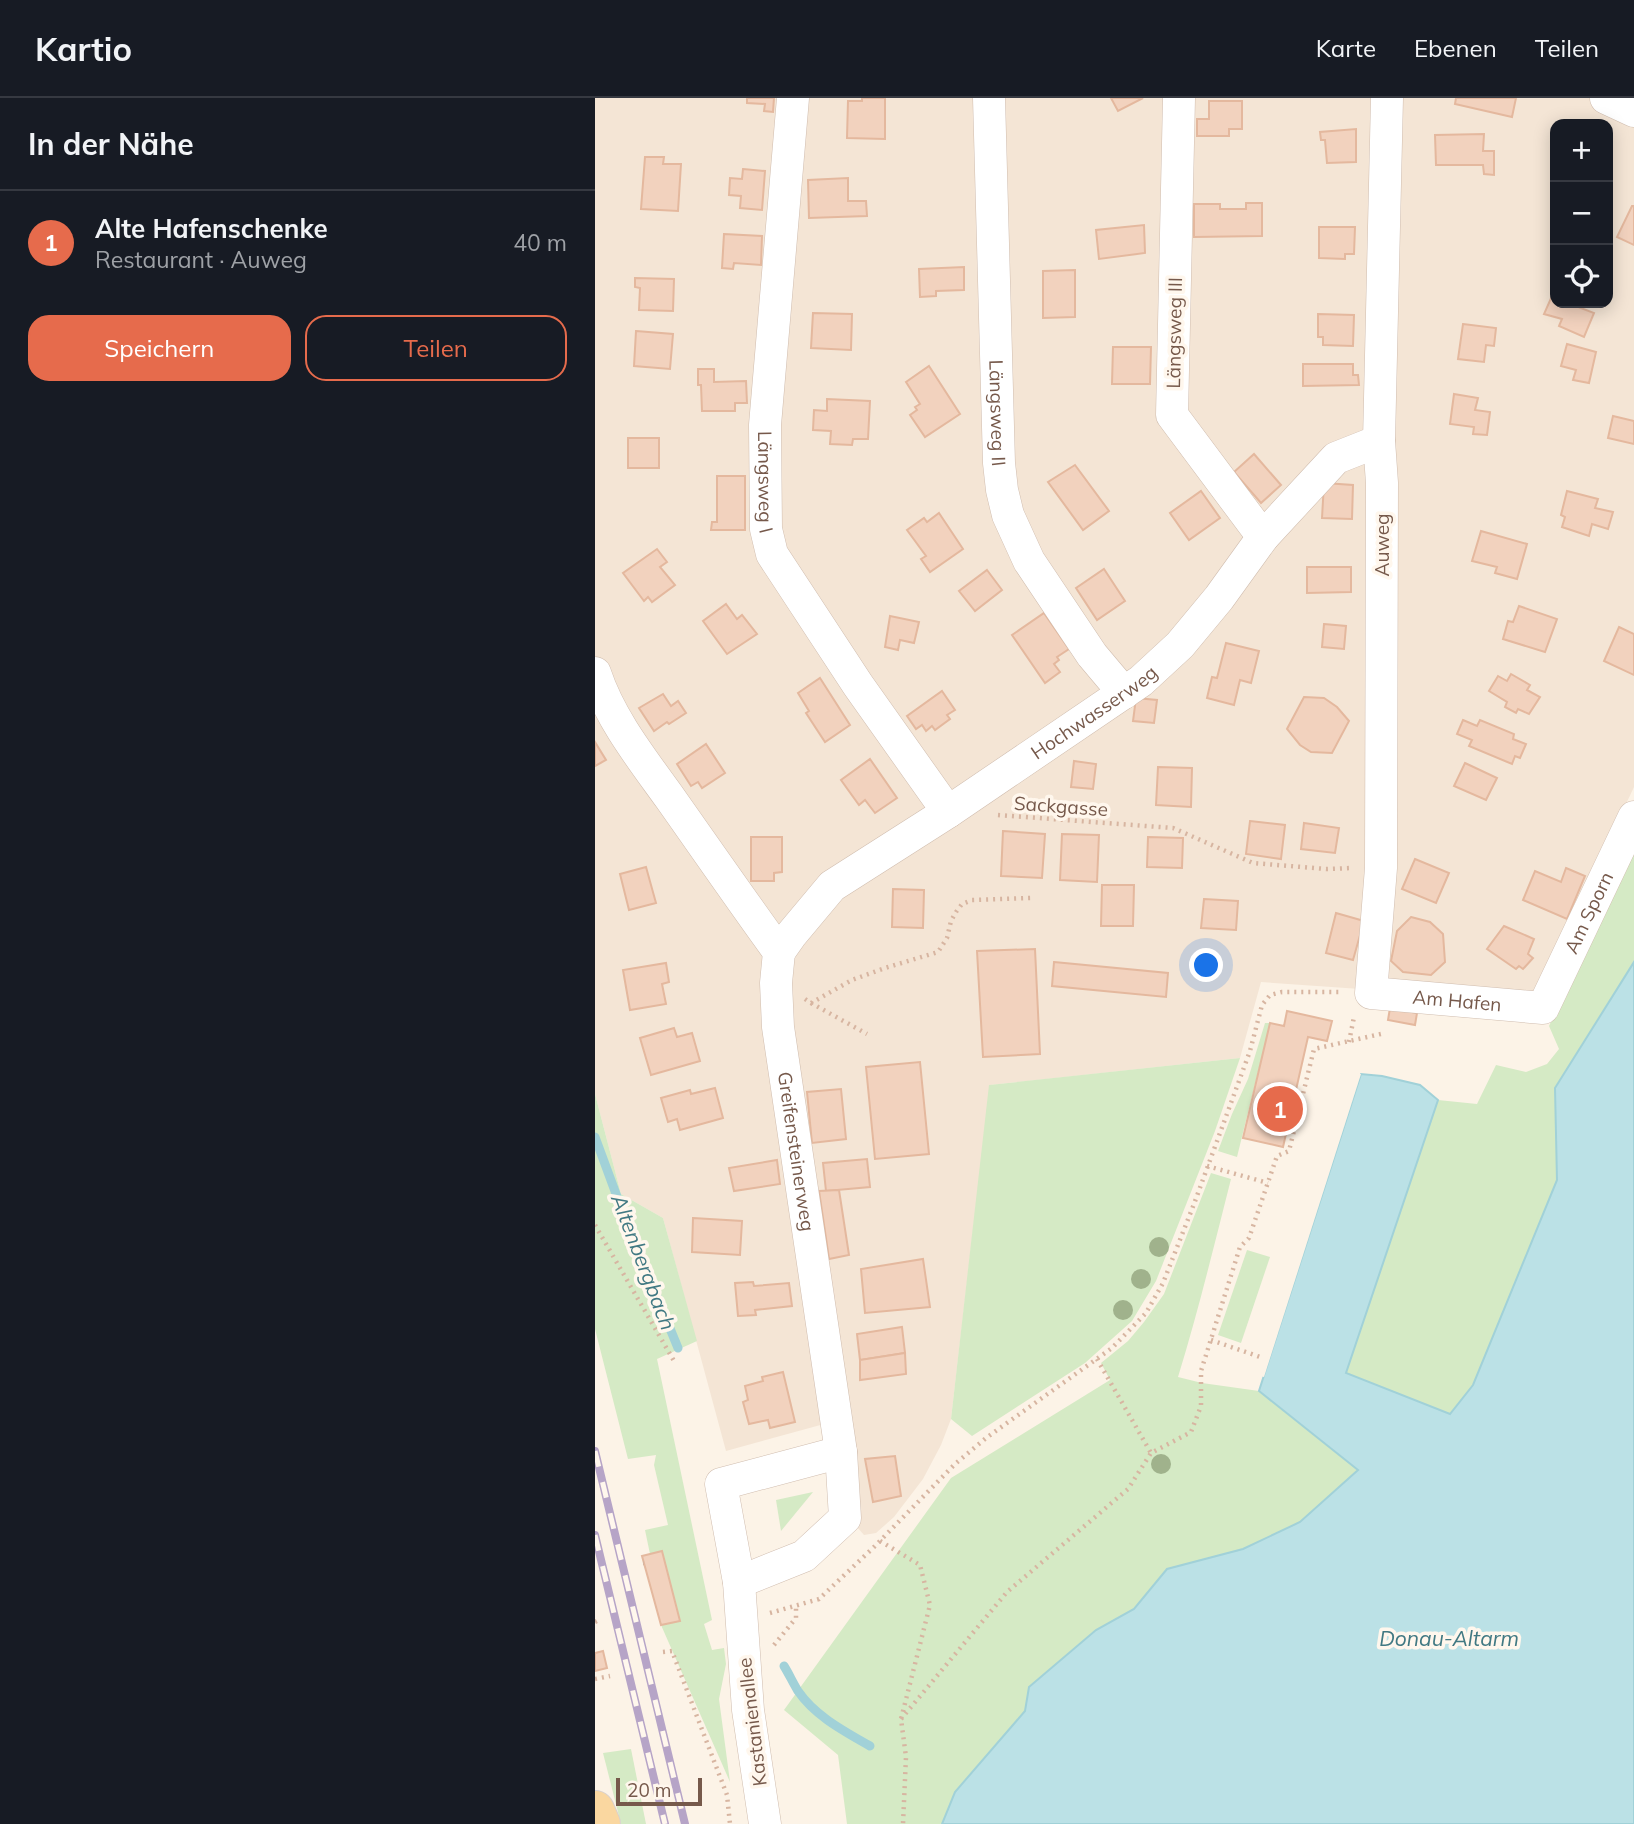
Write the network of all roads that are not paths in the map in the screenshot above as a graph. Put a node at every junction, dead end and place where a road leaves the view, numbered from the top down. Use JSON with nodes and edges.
{"nodes":[{"id":1,"x":793,"y":98,"type":"edge"},
{"id":2,"x":989,"y":98,"type":"edge"},
{"id":3,"x":1179,"y":98,"type":"edge"},
{"id":4,"x":1387,"y":98,"type":"edge"},
{"id":5,"x":1606,"y":98,"type":"edge"},
{"id":6,"x":1634,"y":111,"type":"edge"},
{"id":7,"x":1379,"y":441,"type":"junction"},
{"id":8,"x":1263,"y":537,"type":"junction"},
{"id":9,"x":595,"y":673,"type":"edge"},
{"id":10,"x":1124,"y":693,"type":"junction"},
{"id":11,"x":948,"y":812,"type":"junction"},
{"id":12,"x":1634,"y":817,"type":"edge"},
{"id":13,"x":779,"y":952,"type":"junction"},
{"id":14,"x":1371,"y":993,"type":"joint"},
{"id":15,"x":1543,"y":1008,"type":"joint"},
{"id":16,"x":841,"y":1452,"type":"junction"},
{"id":17,"x":739,"y":1582,"type":"junction"},
{"id":18,"x":595,"y":1810,"type":"edge"},
{"id":19,"x":601,"y":1824,"type":"edge"},
{"id":20,"x":765,"y":1824,"type":"edge"}],
"edges":[{"from":1,"to":11,"type":"street","name":"Längsweg I"},
{"from":2,"to":10,"type":"street","name":"Längsweg II"},
{"from":3,"to":8,"type":"street","name":"Längsweg III"},
{"from":4,"to":7,"type":"street","name":"Auweg"},
{"from":5,"to":6,"type":"street"},
{"from":7,"to":8,"type":"street","name":"Hochwasserweg"},
{"from":7,"to":14,"type":"street","name":"Auweg"},
{"from":8,"to":10,"type":"street","name":"Hochwasserweg"},
{"from":9,"to":13,"type":"street"},
{"from":10,"to":11,"type":"street","name":"Hochwasserweg"},
{"from":11,"to":13,"type":"street","name":"Hochwasserweg"},
{"from":12,"to":15,"type":"street","name":"Am Sporn"},
{"from":13,"to":16,"type":"street","name":"Greifensteinerweg"},
{"from":14,"to":15,"type":"street","name":"Am Hafen"},
{"from":16,"to":17,"type":"street","name":"Greifensteinerweg"},
{"from":16,"to":17,"type":"street"},
{"from":17,"to":20,"type":"street","name":"Kastanienallee"},
{"from":18,"to":19,"type":"main road"}]}
